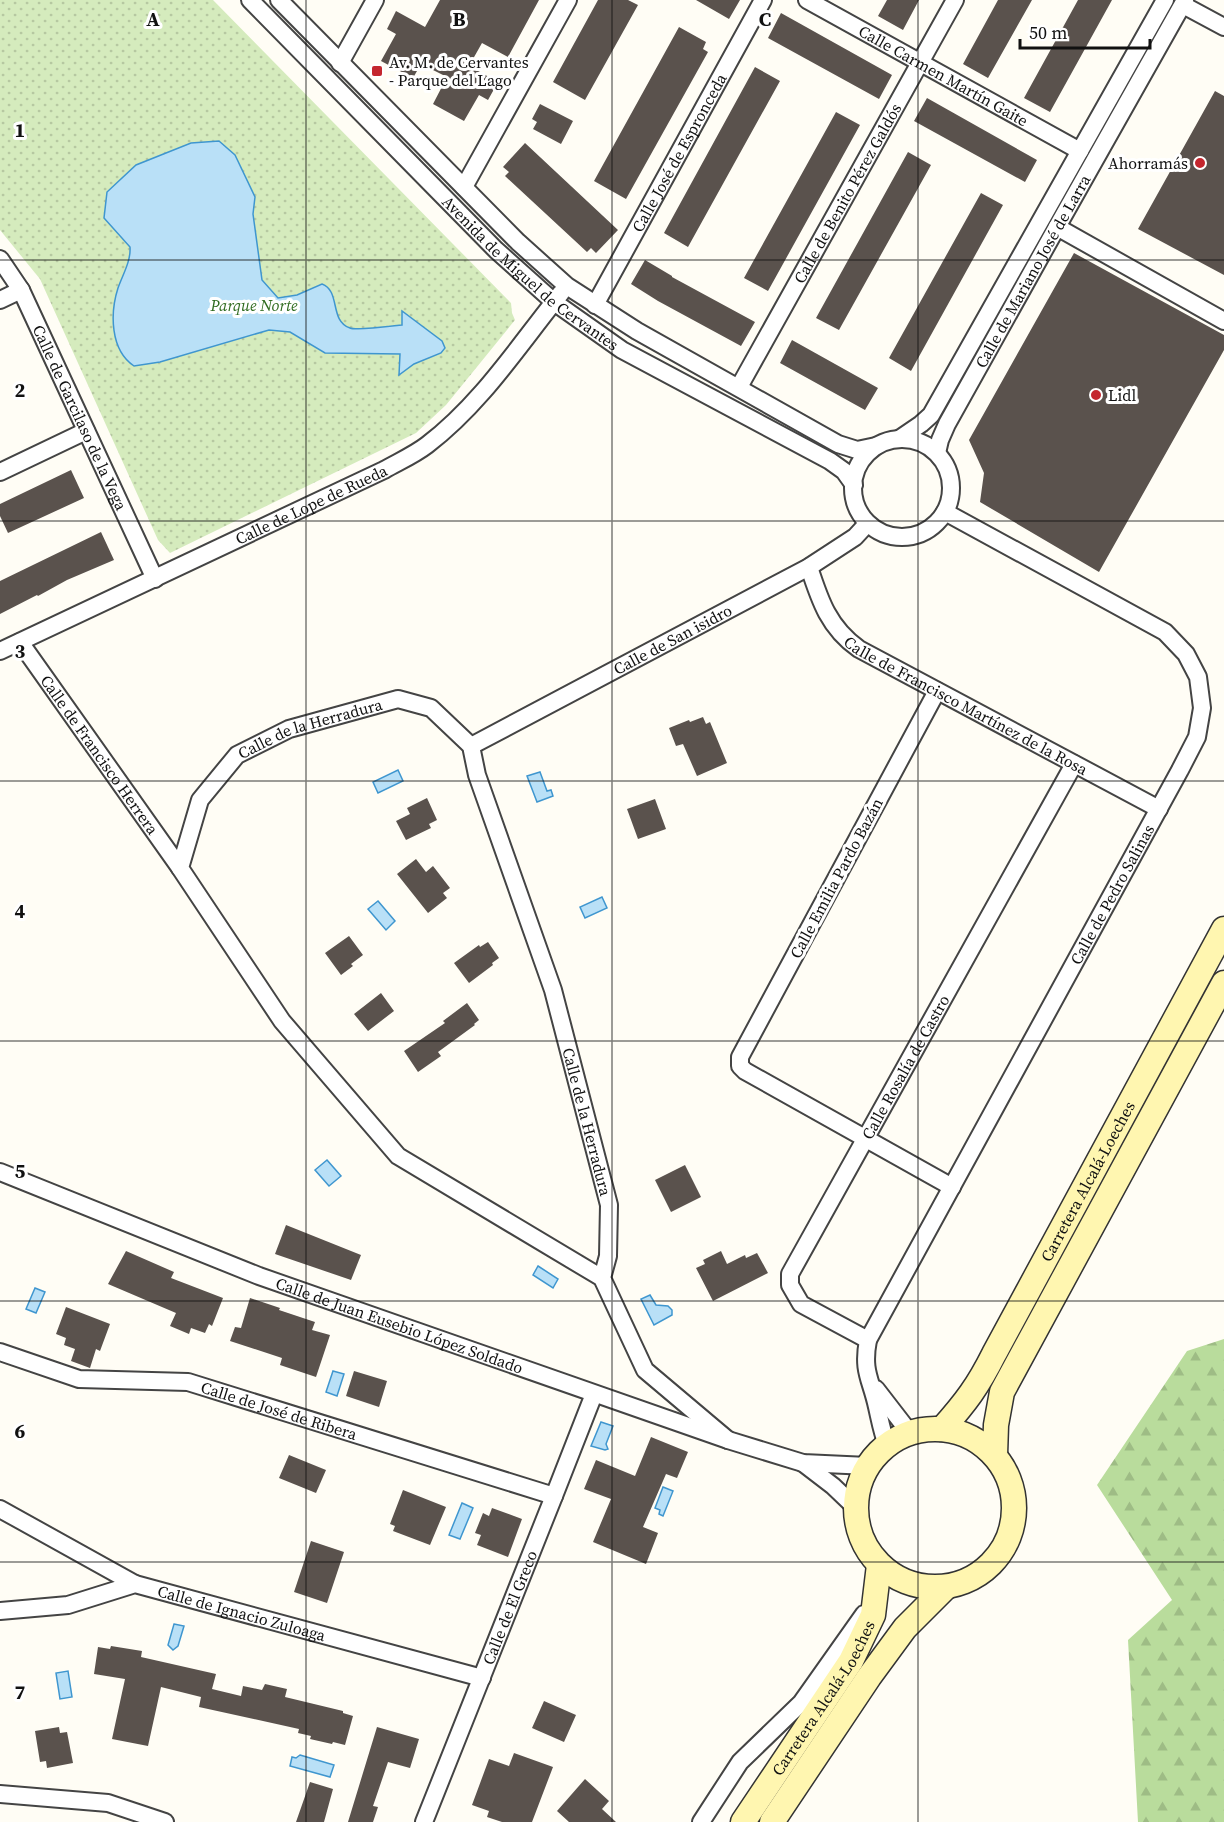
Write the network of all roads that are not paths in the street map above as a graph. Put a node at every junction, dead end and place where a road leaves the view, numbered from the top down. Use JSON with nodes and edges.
{"nodes":[{"id":1,"x":250,"y":0,"type":"edge"},
{"id":2,"x":279,"y":0,"type":"edge"},
{"id":3,"x":375,"y":0,"type":"edge"},
{"id":4,"x":568,"y":0,"type":"edge"},
{"id":5,"x":763,"y":0,"type":"edge"},
{"id":6,"x":807,"y":0,"type":"edge"},
{"id":7,"x":955,"y":0,"type":"edge"},
{"id":8,"x":1165,"y":0,"type":"edge"},
{"id":9,"x":1184,"y":2,"type":"edge"},
{"id":10,"x":1224,"y":27,"type":"edge"},
{"id":11,"x":920,"y":62,"type":"junction"},
{"id":12,"x":340,"y":63,"type":"junction"},
{"id":13,"x":1080,"y":151,"type":"junction"},
{"id":14,"x":464,"y":187,"type":"junction"},
{"id":15,"x":1057,"y":227,"type":"junction"},
{"id":16,"x":0,"y":260,"type":"edge"},
{"id":17,"x":567,"y":285,"type":"junction"},
{"id":18,"x":21,"y":290,"type":"junction"},
{"id":19,"x":0,"y":300,"type":"edge"},
{"id":20,"x":554,"y":302,"type":"junction"},
{"id":21,"x":596,"y":305,"type":"junction"},
{"id":22,"x":1224,"y":321,"type":"edge"},
{"id":23,"x":739,"y":387,"type":"junction"},
{"id":24,"x":86,"y":431,"type":"junction"},
{"id":25,"x":899,"y":439,"type":"junction"},
{"id":26,"x":876,"y":446,"type":"junction"},
{"id":27,"x":937,"y":453,"type":"junction"},
{"id":28,"x":0,"y":472,"type":"edge"},
{"id":29,"x":854,"y":485,"type":"junction"},
{"id":30,"x":945,"y":512,"type":"junction"},
{"id":31,"x":867,"y":524,"type":"junction"},
{"id":32,"x":809,"y":567,"type":"junction"},
{"id":33,"x":155,"y":579,"type":"junction"},
{"id":34,"x":20,"y":642,"type":"junction"},
{"id":35,"x":0,"y":651,"type":"edge"},
{"id":36,"x":937,"y":691,"type":"junction"},
{"id":37,"x":471,"y":746,"type":"junction"},
{"id":38,"x":1074,"y":764,"type":"junction"},
{"id":39,"x":1159,"y":808,"type":"junction"},
{"id":40,"x":180,"y":868,"type":"junction"},
{"id":41,"x":1224,"y":929,"type":"edge"},
{"id":42,"x":1224,"y":983,"type":"edge"},
{"id":43,"x":866,"y":1138,"type":"junction"},
{"id":44,"x":0,"y":1172,"type":"edge"},
{"id":45,"x":952,"y":1187,"type":"junction"},
{"id":46,"x":602,"y":1278,"type":"junction"},
{"id":47,"x":868,"y":1340,"type":"junction"},
{"id":48,"x":0,"y":1352,"type":"edge"},
{"id":49,"x":867,"y":1376,"type":"junction"},
{"id":50,"x":594,"y":1394,"type":"junction"},
{"id":51,"x":942,"y":1429,"type":"junction"},
{"id":52,"x":910,"y":1433,"type":"junction"},
{"id":53,"x":728,"y":1440,"type":"junction"},
{"id":54,"x":887,"y":1445,"type":"junction"},
{"id":55,"x":995,"y":1455,"type":"junction"},
{"id":56,"x":803,"y":1463,"type":"junction"},
{"id":57,"x":868,"y":1466,"type":"junction"},
{"id":58,"x":554,"y":1496,"type":"junction"},
{"id":59,"x":856,"y":1508,"type":"junction"},
{"id":60,"x":0,"y":1509,"type":"edge"},
{"id":61,"x":879,"y":1564,"type":"junction"},
{"id":62,"x":135,"y":1584,"type":"junction"},
{"id":63,"x":946,"y":1587,"type":"junction"},
{"id":64,"x":876,"y":1596,"type":"junction"},
{"id":65,"x":0,"y":1611,"type":"edge"},
{"id":66,"x":482,"y":1678,"type":"junction"},
{"id":67,"x":0,"y":1794,"type":"edge"},
{"id":68,"x":165,"y":1822,"type":"edge"},
{"id":69,"x":424,"y":1822,"type":"edge"},
{"id":70,"x":701,"y":1822,"type":"edge"},
{"id":71,"x":743,"y":1822,"type":"edge"},
{"id":72,"x":772,"y":1822,"type":"edge"}],
"edges":[{"from":1,"to":20,"type":"street","name":"Avenida de Miguel de Cervantes"},
{"from":2,"to":12,"type":"street","name":"Avenida de Miguel de Cervantes"},
{"from":3,"to":12,"type":"street"},
{"from":4,"to":14,"type":"street"},
{"from":5,"to":21,"type":"street","name":"Calle José de Espronceda"},
{"from":6,"to":11,"type":"street","name":"Calle Carmen Martín Gaite"},
{"from":7,"to":11,"type":"street","name":"Calle de Benito Pérez Galdós"},
{"from":8,"to":13,"type":"street","name":"Calle de Mariano José de Larra"},
{"from":9,"to":10,"type":"street"},
{"from":9,"to":15,"type":"street","name":"Calle de Mariano José de Larra"},
{"from":11,"to":13,"type":"street","name":"Calle Carmen Martín Gaite"},
{"from":11,"to":23,"type":"street","name":"Calle de Benito Pérez Galdós"},
{"from":12,"to":14,"type":"street","name":"Avenida de Miguel de Cervantes"},
{"from":13,"to":25,"type":"street","name":"Calle de Mariano José de Larra"},
{"from":14,"to":17,"type":"street","name":"Avenida de Miguel de Cervantes"},
{"from":15,"to":22,"type":"street"},
{"from":15,"to":27,"type":"street","name":"Calle de Mariano José de Larra"},
{"from":16,"to":18,"type":"street","name":"Calle de Garcilaso de la Vega"},
{"from":17,"to":20,"type":"street","name":"Calle de Lope de Rueda"},
{"from":17,"to":21,"type":"street","name":"Avenida de Miguel de Cervantes"},
{"from":18,"to":19,"type":"street"},
{"from":18,"to":24,"type":"street","name":"Calle de Garcilaso de la Vega"},
{"from":20,"to":29,"type":"street","name":"Avenida de Miguel de Cervantes"},
{"from":20,"to":33,"type":"street","name":"Calle de Lope de Rueda"},
{"from":21,"to":23,"type":"street","name":"Avenida de Miguel de Cervantes"},
{"from":23,"to":26,"type":"street","name":"Avenida de Miguel de Cervantes"},
{"from":24,"to":28,"type":"street"},
{"from":24,"to":33,"type":"street","name":"Calle de Garcilaso de la Vega"},
{"from":25,"to":26,"type":"street"},
{"from":25,"to":27,"type":"street"},
{"from":26,"to":29,"type":"street"},
{"from":27,"to":30,"type":"street"},
{"from":29,"to":31,"type":"street"},
{"from":30,"to":31,"type":"street"},
{"from":30,"to":39,"type":"street","name":"Calle de Pedro Salinas"},
{"from":31,"to":32,"type":"street","name":"Calle de San isidro"},
{"from":32,"to":36,"type":"street","name":"Calle de Francisco Martínez de la Rosa"},
{"from":32,"to":37,"type":"street","name":"Calle de San isidro"},
{"from":33,"to":34,"type":"street","name":"Calle de Lope de Rueda"},
{"from":34,"to":35,"type":"street","name":"Calle de Lope de Rueda"},
{"from":34,"to":40,"type":"street","name":"Calle de Francisco Herrera"},
{"from":36,"to":38,"type":"street","name":"Calle de Francisco Martínez de la Rosa"},
{"from":36,"to":43,"type":"street","name":"Calle Emilia Pardo Bazán"},
{"from":37,"to":40,"type":"street","name":"Calle de la Herradura"},
{"from":37,"to":46,"type":"street","name":"Calle de la Herradura"},
{"from":38,"to":39,"type":"street","name":"Calle de Francisco Martínez de la Rosa"},
{"from":38,"to":43,"type":"street","name":"Calle Rosalía de Castro"},
{"from":39,"to":45,"type":"street","name":"Calle de Pedro Salinas"},
{"from":40,"to":46,"type":"street"},
{"from":41,"to":51,"type":"main road","name":"Carretera Alcalá-Loeches"},
{"from":42,"to":55,"type":"main road","name":"Carretera Alcalá-Loeches"},
{"from":43,"to":45,"type":"street"},
{"from":43,"to":47,"type":"street","name":"Calle Rosalía de Castro"},
{"from":44,"to":50,"type":"street","name":"Calle de Juan Eusebio López Soldado"},
{"from":45,"to":47,"type":"street","name":"Calle de Pedro Salinas"},
{"from":46,"to":53,"type":"street"},
{"from":47,"to":49,"type":"street","name":"Calle de Pedro Salinas"},
{"from":48,"to":58,"type":"street","name":"Calle de José de Ribera"},
{"from":49,"to":52,"type":"street"},
{"from":49,"to":54,"type":"street","name":"Calle de Pedro Salinas"},
{"from":50,"to":53,"type":"street","name":"Calle de Juan Eusebio López Soldado"},
{"from":50,"to":58,"type":"street","name":"Calle de El Greco"},
{"from":51,"to":52,"type":"main road"},
{"from":51,"to":55,"type":"main road"},
{"from":52,"to":54,"type":"main road"},
{"from":53,"to":56,"type":"street","name":"Calle de Juan Eusebio López Soldado"},
{"from":54,"to":57,"type":"main road"},
{"from":55,"to":63,"type":"main road"},
{"from":56,"to":57,"type":"street","name":"Calle de Juan Eusebio López Soldado"},
{"from":56,"to":59,"type":"street","name":"Calle de Juan Eusebio López Soldado"},
{"from":57,"to":59,"type":"main road"},
{"from":58,"to":66,"type":"street","name":"Calle de El Greco"},
{"from":59,"to":61,"type":"main road"},
{"from":60,"to":62,"type":"street"},
{"from":61,"to":63,"type":"main road"},
{"from":61,"to":64,"type":"main road","name":"Carretera Alcalá-Loeches"},
{"from":62,"to":65,"type":"street","name":"Calle de Ignacio Zuloaga"},
{"from":62,"to":66,"type":"street","name":"Calle de Ignacio Zuloaga"},
{"from":63,"to":72,"type":"main road","name":"Carretera Alcalá-Loeches"},
{"from":64,"to":70,"type":"street"},
{"from":64,"to":71,"type":"main road","name":"Carretera Alcalá-Loeches"},
{"from":66,"to":69,"type":"street","name":"Calle de El Greco"},
{"from":67,"to":68,"type":"street"}]}
